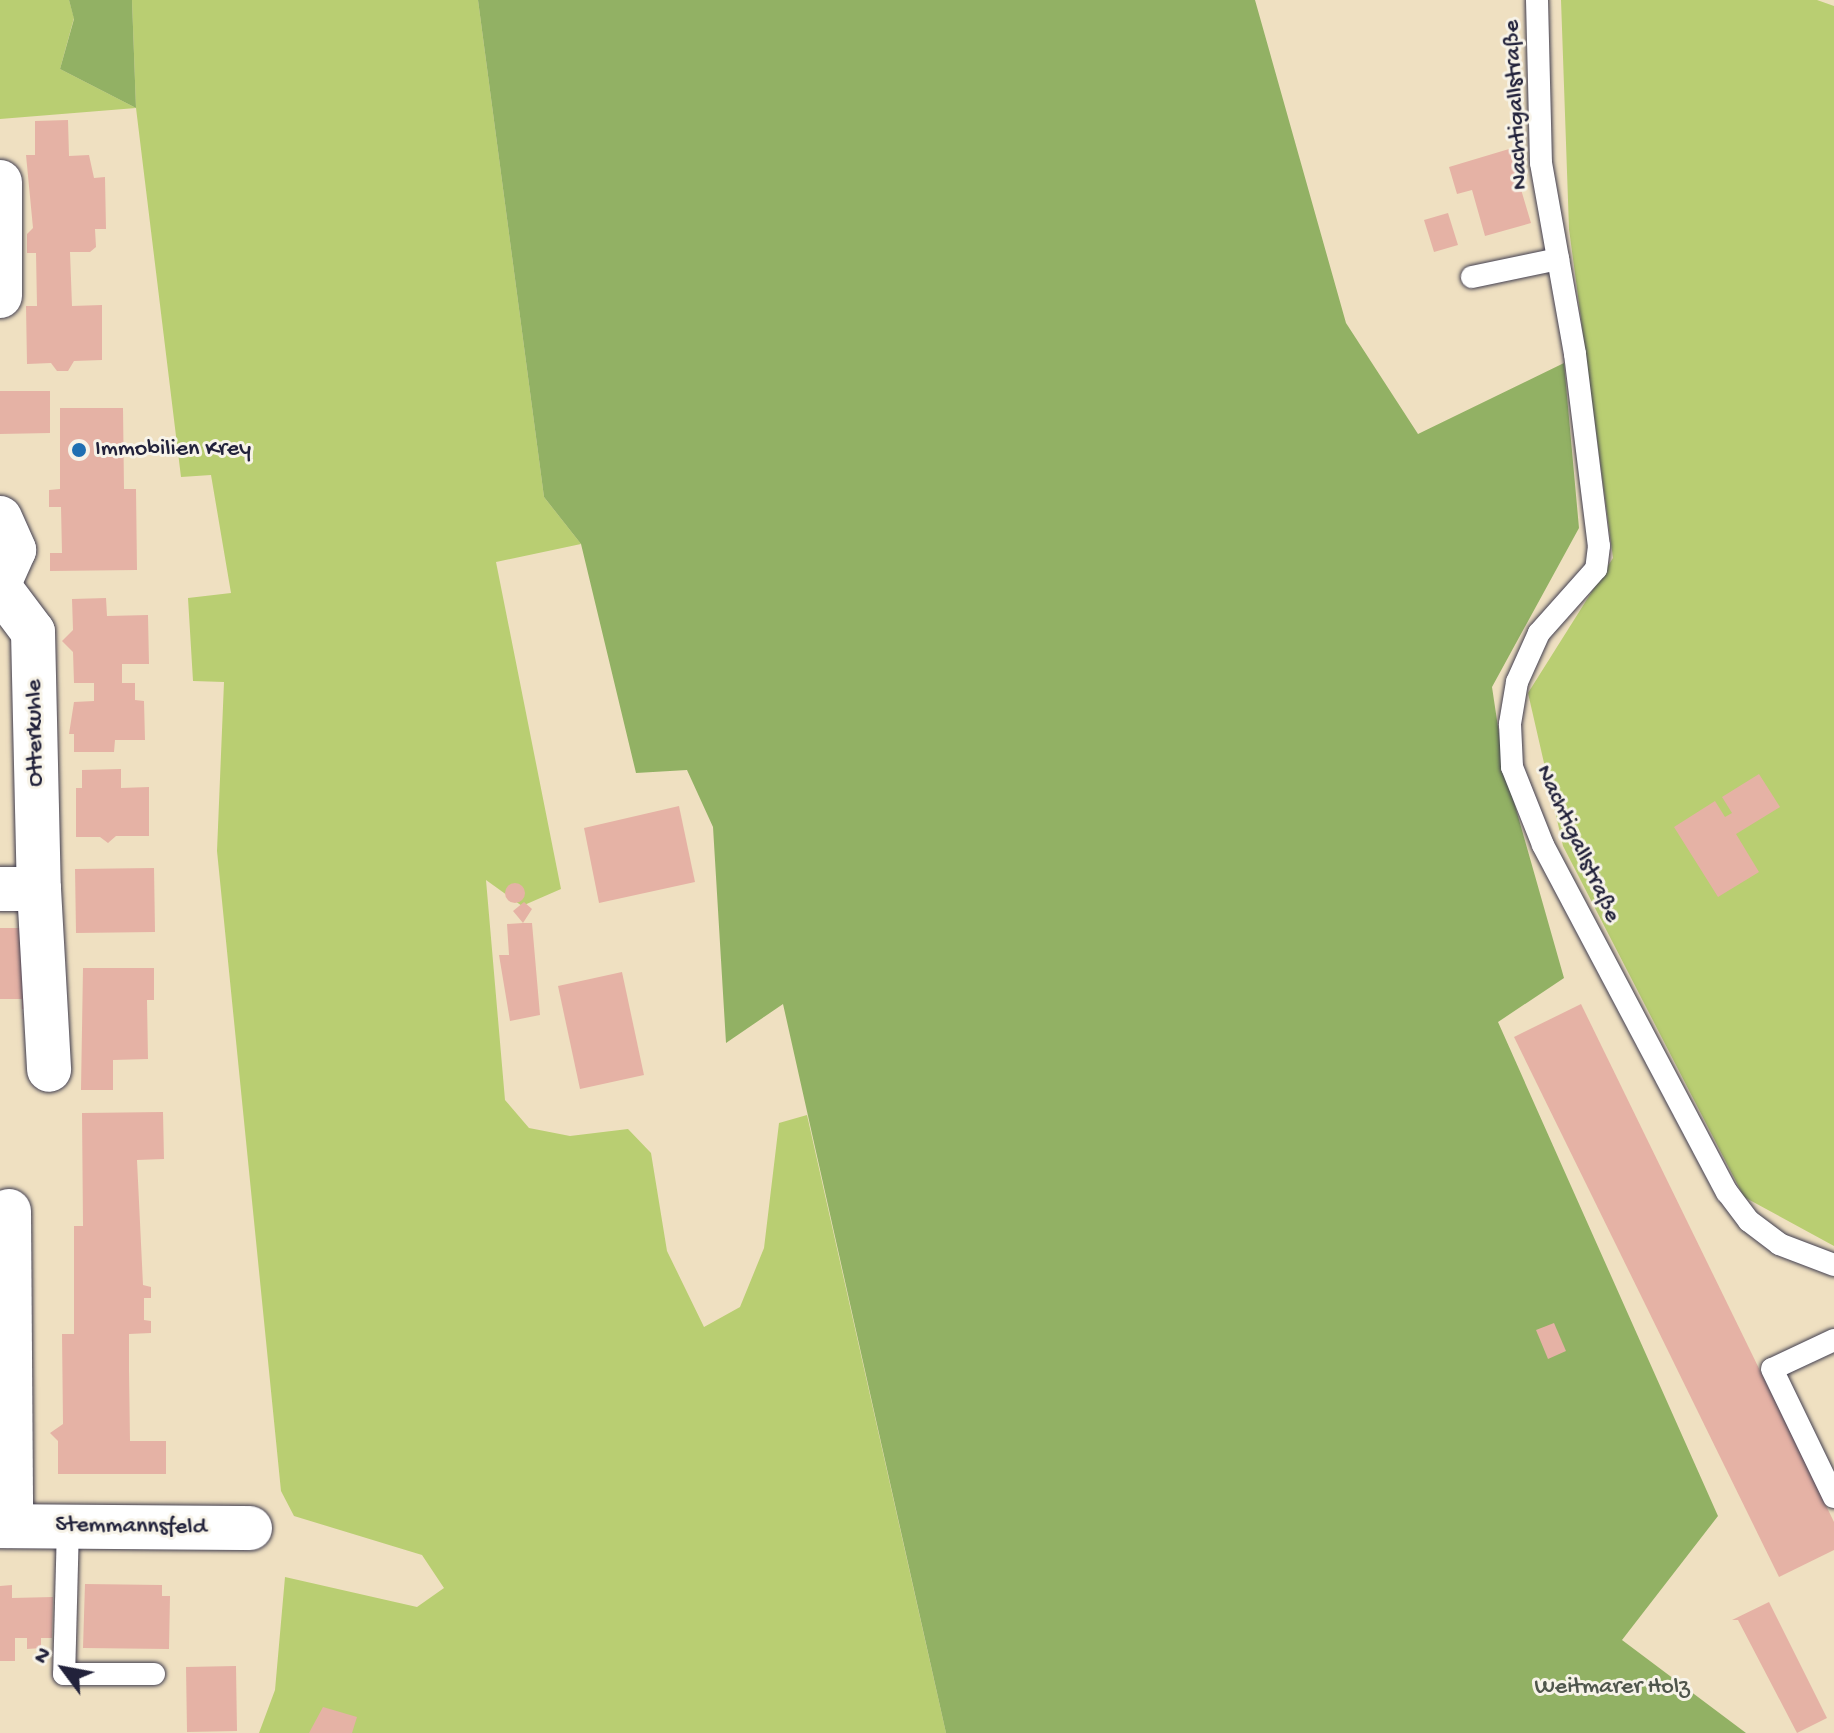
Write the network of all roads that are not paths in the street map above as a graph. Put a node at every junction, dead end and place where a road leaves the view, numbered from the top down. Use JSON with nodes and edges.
{"nodes":[{"id":1,"x":1537,"y":0,"type":"edge"},
{"id":2,"x":0,"y":182,"type":"edge"},
{"id":3,"x":1558,"y":259,"type":"junction"},
{"id":4,"x":1472,"y":277,"type":"dead end"},
{"id":5,"x":0,"y":296,"type":"edge"},
{"id":6,"x":0,"y":518,"type":"edge"},
{"id":7,"x":0,"y":581,"type":"edge"},
{"id":8,"x":0,"y":588,"type":"edge"},
{"id":9,"x":20,"y":889,"type":"edge"},
{"id":10,"x":49,"y":1070,"type":"dead end"},
{"id":11,"x":9,"y":1211,"type":"dead end"},
{"id":12,"x":1834,"y":1265,"type":"edge"},
{"id":13,"x":1834,"y":1340,"type":"edge"},
{"id":14,"x":1834,"y":1497,"type":"edge"},
{"id":15,"x":6,"y":1526,"type":"edge"},
{"id":16,"x":68,"y":1526,"type":"junction"},
{"id":17,"x":250,"y":1528,"type":"dead end"},
{"id":18,"x":154,"y":1674,"type":"dead end"}],
"edges":[{"from":1,"to":3,"type":"lane","name":"Nachtigallstraße"},
{"from":2,"to":5,"type":"street"},
{"from":3,"to":4,"type":"lane"},
{"from":3,"to":12,"type":"lane","name":"Nachtigallstraße"},
{"from":6,"to":7,"type":"street"},
{"from":8,"to":9,"type":"street","name":"Otterkuhle"},
{"from":9,"to":10,"type":"street","name":"Otterkuhle"},
{"from":11,"to":15,"type":"street","name":"Stemmannsfeld"},
{"from":13,"to":14,"type":"lane"},
{"from":15,"to":16,"type":"street","name":"Stemmannsfeld"},
{"from":16,"to":17,"type":"street","name":"Stemmannsfeld"},
{"from":16,"to":18,"type":"lane"}]}
